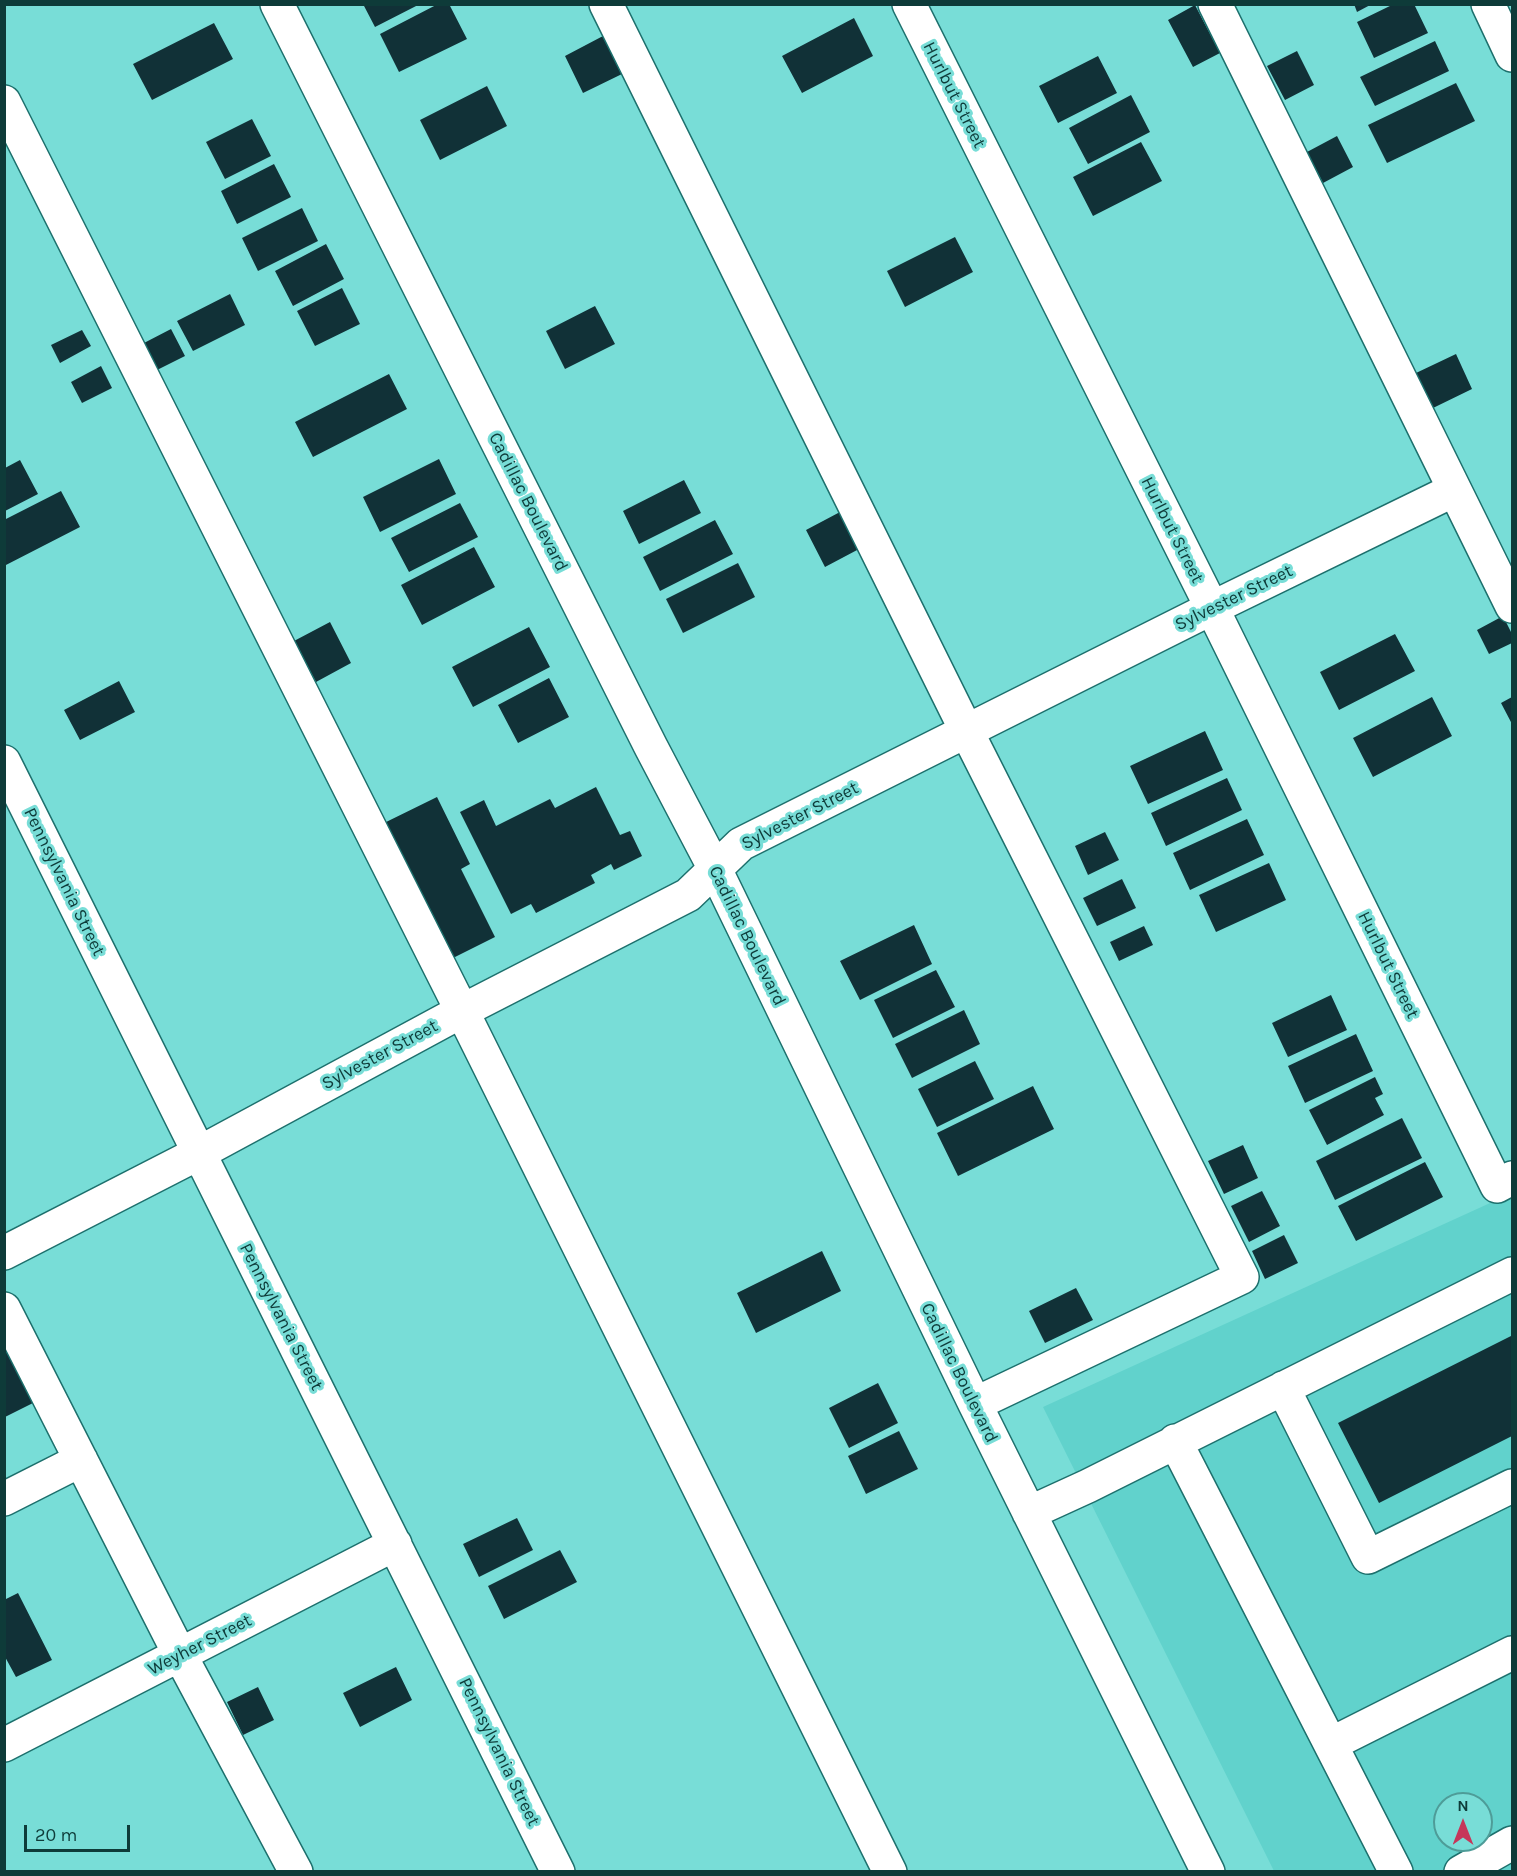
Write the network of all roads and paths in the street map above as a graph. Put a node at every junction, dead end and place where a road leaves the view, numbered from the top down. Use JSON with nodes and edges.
{"nodes":[{"id":1,"x":277,"y":4,"type":"edge"},
{"id":2,"x":606,"y":4,"type":"edge"},
{"id":3,"x":909,"y":4,"type":"edge"},
{"id":4,"x":1215,"y":4,"type":"edge"},
{"id":5,"x":1488,"y":4,"type":"edge"},
{"id":6,"x":1512,"y":54,"type":"edge"},
{"id":7,"x":4,"y":102,"type":"edge"},
{"id":8,"x":1454,"y":490,"type":"junction"},
{"id":9,"x":1512,"y":606,"type":"edge"},
{"id":10,"x":1212,"y":608,"type":"junction"},
{"id":11,"x":967,"y":732,"type":"junction"},
{"id":12,"x":4,"y":762,"type":"edge"},
{"id":13,"x":715,"y":869,"type":"junction"},
{"id":14,"x":462,"y":1011,"type":"junction"},
{"id":15,"x":199,"y":1153,"type":"junction"},
{"id":16,"x":1505,"y":1182,"type":"edge"},
{"id":17,"x":4,"y":1253,"type":"edge"},
{"id":18,"x":1512,"y":1274,"type":"edge"},
{"id":19,"x":4,"y":1309,"type":"edge"},
{"id":20,"x":1283,"y":1388,"type":"junction"},
{"id":21,"x":975,"y":1404,"type":"junction"},
{"id":22,"x":1175,"y":1441,"type":"junction"},
{"id":23,"x":81,"y":1460,"type":"junction"},
{"id":24,"x":1512,"y":1486,"type":"edge"},
{"id":25,"x":4,"y":1499,"type":"edge"},
{"id":26,"x":1029,"y":1513,"type":"junction"},
{"id":27,"x":395,"y":1544,"type":"junction"},
{"id":28,"x":1512,"y":1653,"type":"edge"},
{"id":29,"x":180,"y":1655,"type":"junction"},
{"id":30,"x":1331,"y":1744,"type":"junction"},
{"id":31,"x":4,"y":1745,"type":"edge"},
{"id":32,"x":1512,"y":1844,"type":"edge"},
{"id":33,"x":296,"y":1872,"type":"edge"},
{"id":34,"x":558,"y":1872,"type":"edge"},
{"id":35,"x":890,"y":1872,"type":"edge"},
{"id":36,"x":1208,"y":1872,"type":"edge"},
{"id":37,"x":1396,"y":1872,"type":"edge"},
{"id":38,"x":1461,"y":1872,"type":"edge"}],
"edges":[{"from":1,"to":13,"type":"street","name":"Cadillac Boulevard"},
{"from":2,"to":11,"type":"street"},
{"from":3,"to":10,"type":"street","name":"Hurlbut Street"},
{"from":4,"to":8,"type":"street"},
{"from":5,"to":6,"type":"street"},
{"from":7,"to":14,"type":"street"},
{"from":8,"to":9,"type":"street"},
{"from":8,"to":10,"type":"street","name":"Sylvester Street"},
{"from":10,"to":11,"type":"street","name":"Sylvester Street"},
{"from":10,"to":16,"type":"street","name":"Hurlbut Street"},
{"from":11,"to":13,"type":"street","name":"Sylvester Street"},
{"from":11,"to":21,"type":"street"},
{"from":12,"to":15,"type":"street","name":"Pennsylvania Street"},
{"from":13,"to":14,"type":"street","name":"Sylvester Street"},
{"from":13,"to":21,"type":"street","name":"Cadillac Boulevard"},
{"from":14,"to":15,"type":"street","name":"Sylvester Street"},
{"from":14,"to":35,"type":"street"},
{"from":15,"to":17,"type":"street","name":"Sylvester Street"},
{"from":15,"to":27,"type":"street","name":"Pennsylvania Street"},
{"from":18,"to":20,"type":"street"},
{"from":19,"to":23,"type":"street"},
{"from":20,"to":22,"type":"street"},
{"from":20,"to":24,"type":"street"},
{"from":21,"to":26,"type":"street","name":"Cadillac Boulevard"},
{"from":22,"to":26,"type":"street"},
{"from":22,"to":30,"type":"street"},
{"from":23,"to":25,"type":"street"},
{"from":23,"to":29,"type":"street"},
{"from":26,"to":36,"type":"street","name":"Cadillac Boulevard"},
{"from":27,"to":29,"type":"street","name":"Weyher Street"},
{"from":27,"to":34,"type":"street","name":"Pennsylvania Street"},
{"from":28,"to":30,"type":"street"},
{"from":29,"to":31,"type":"street","name":"Weyher Street"},
{"from":29,"to":33,"type":"street"},
{"from":30,"to":37,"type":"street"},
{"from":32,"to":38,"type":"street"}]}
